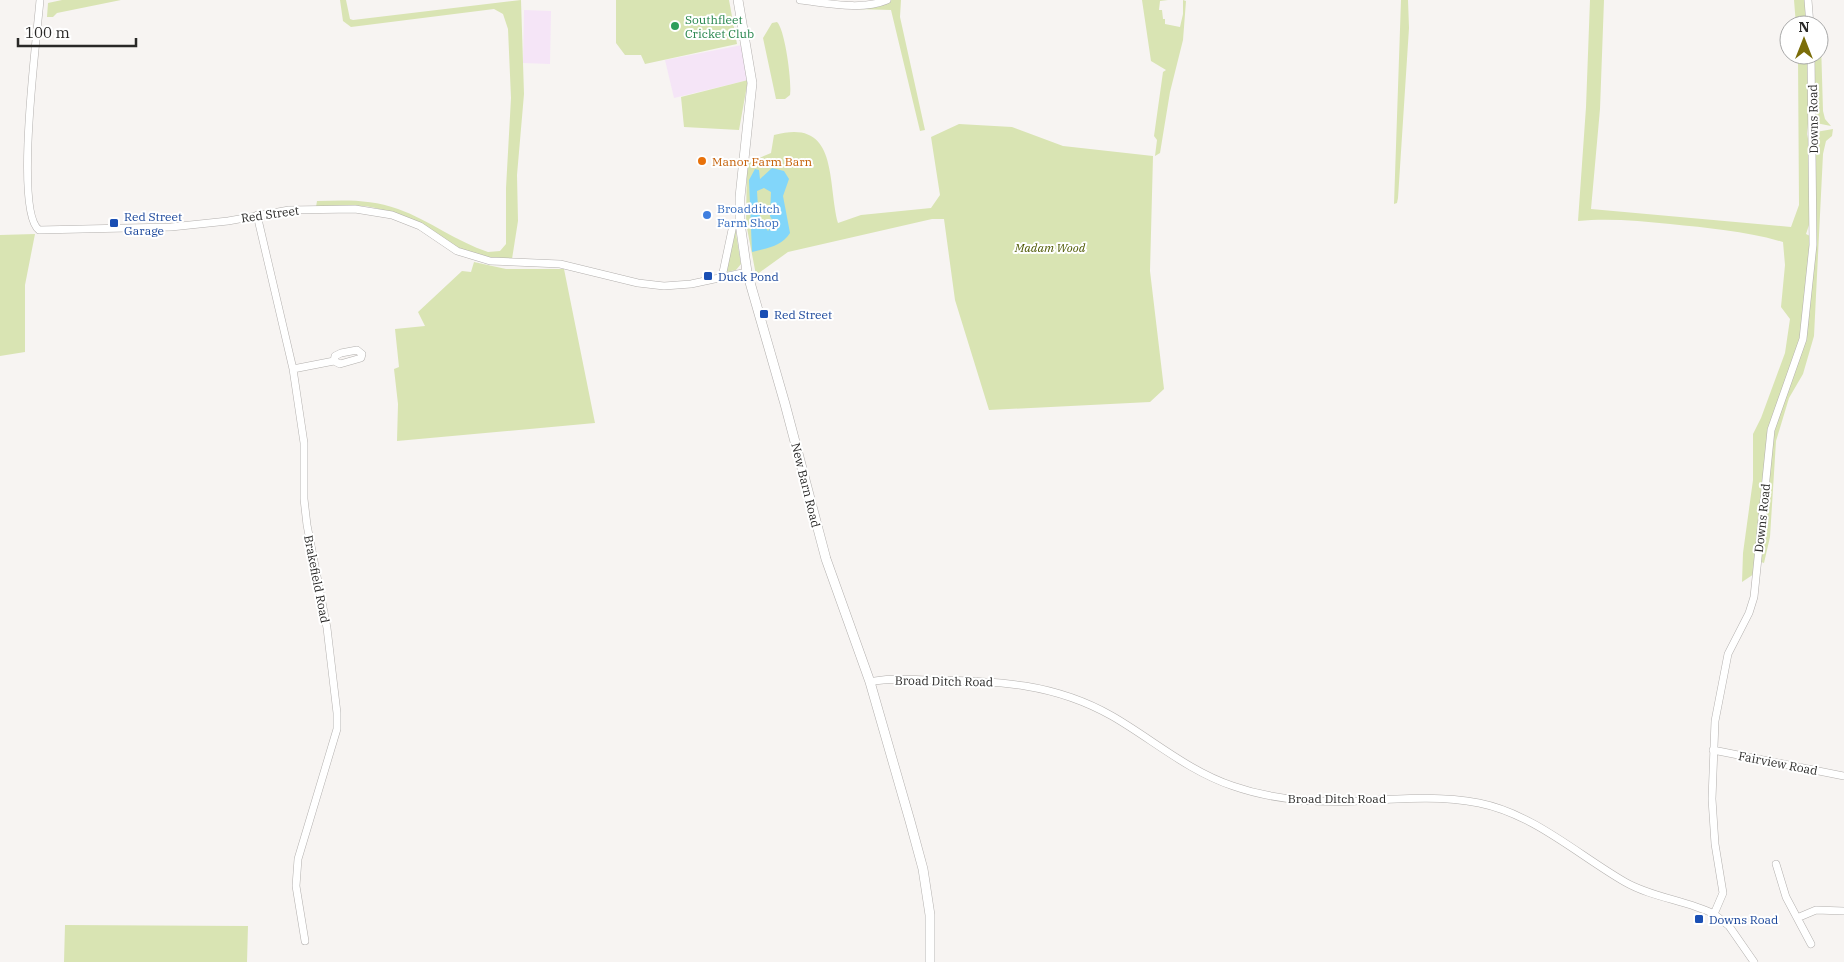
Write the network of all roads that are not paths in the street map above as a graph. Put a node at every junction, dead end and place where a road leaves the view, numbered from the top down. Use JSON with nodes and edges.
{"nodes":[{"id":1,"x":40,"y":0,"type":"edge"},
{"id":2,"x":738,"y":0,"type":"edge"},
{"id":3,"x":800,"y":0,"type":"edge"},
{"id":4,"x":887,"y":0,"type":"edge"},
{"id":5,"x":1808,"y":0,"type":"edge"},
{"id":6,"x":1809,"y":15,"type":"edge"},
{"id":7,"x":1811,"y":65,"type":"edge"},
{"id":8,"x":257,"y":215,"type":"junction"},
{"id":9,"x":740,"y":221,"type":"junction"},
{"id":10,"x":747,"y":272,"type":"junction"},
{"id":11,"x":722,"y":277,"type":"junction"},
{"id":12,"x":334,"y":361,"type":"dead end"},
{"id":13,"x":293,"y":369,"type":"junction"},
{"id":14,"x":870,"y":682,"type":"junction"},
{"id":15,"x":1712,"y":750,"type":"junction"},
{"id":16,"x":1844,"y":776,"type":"edge"},
{"id":17,"x":1776,"y":864,"type":"dead end"},
{"id":18,"x":1844,"y":911,"type":"edge"},
{"id":19,"x":1714,"y":914,"type":"junction"},
{"id":20,"x":1797,"y":918,"type":"junction"},
{"id":21,"x":305,"y":941,"type":"dead end"},
{"id":22,"x":1811,"y":944,"type":"dead end"},
{"id":23,"x":930,"y":962,"type":"edge"},
{"id":24,"x":1754,"y":962,"type":"edge"}],
"edges":[{"from":1,"to":8,"type":"street","name":"Red Street"},
{"from":2,"to":9,"type":"street","name":"New Barn Road"},
{"from":3,"to":4,"type":"street"},
{"from":5,"to":6,"type":"street"},
{"from":7,"to":15,"type":"street","name":"Downs Road"},
{"from":8,"to":11,"type":"street","name":"Red Street"},
{"from":8,"to":13,"type":"street","name":"Brakefield Road"},
{"from":9,"to":10,"type":"street","name":"New Barn Road"},
{"from":9,"to":11,"type":"street"},
{"from":10,"to":11,"type":"street","name":"Red Street"},
{"from":10,"to":14,"type":"street","name":"New Barn Road"},
{"from":12,"to":13,"type":"street"},
{"from":13,"to":21,"type":"street","name":"Brakefield Road"},
{"from":14,"to":19,"type":"street","name":"Broad Ditch Road"},
{"from":14,"to":23,"type":"street","name":"New Barn Road"},
{"from":15,"to":16,"type":"street","name":"Fairview Road"},
{"from":15,"to":19,"type":"street","name":"Downs Road"},
{"from":17,"to":20,"type":"street"},
{"from":18,"to":20,"type":"street"},
{"from":19,"to":24,"type":"street"},
{"from":20,"to":22,"type":"street"}]}
